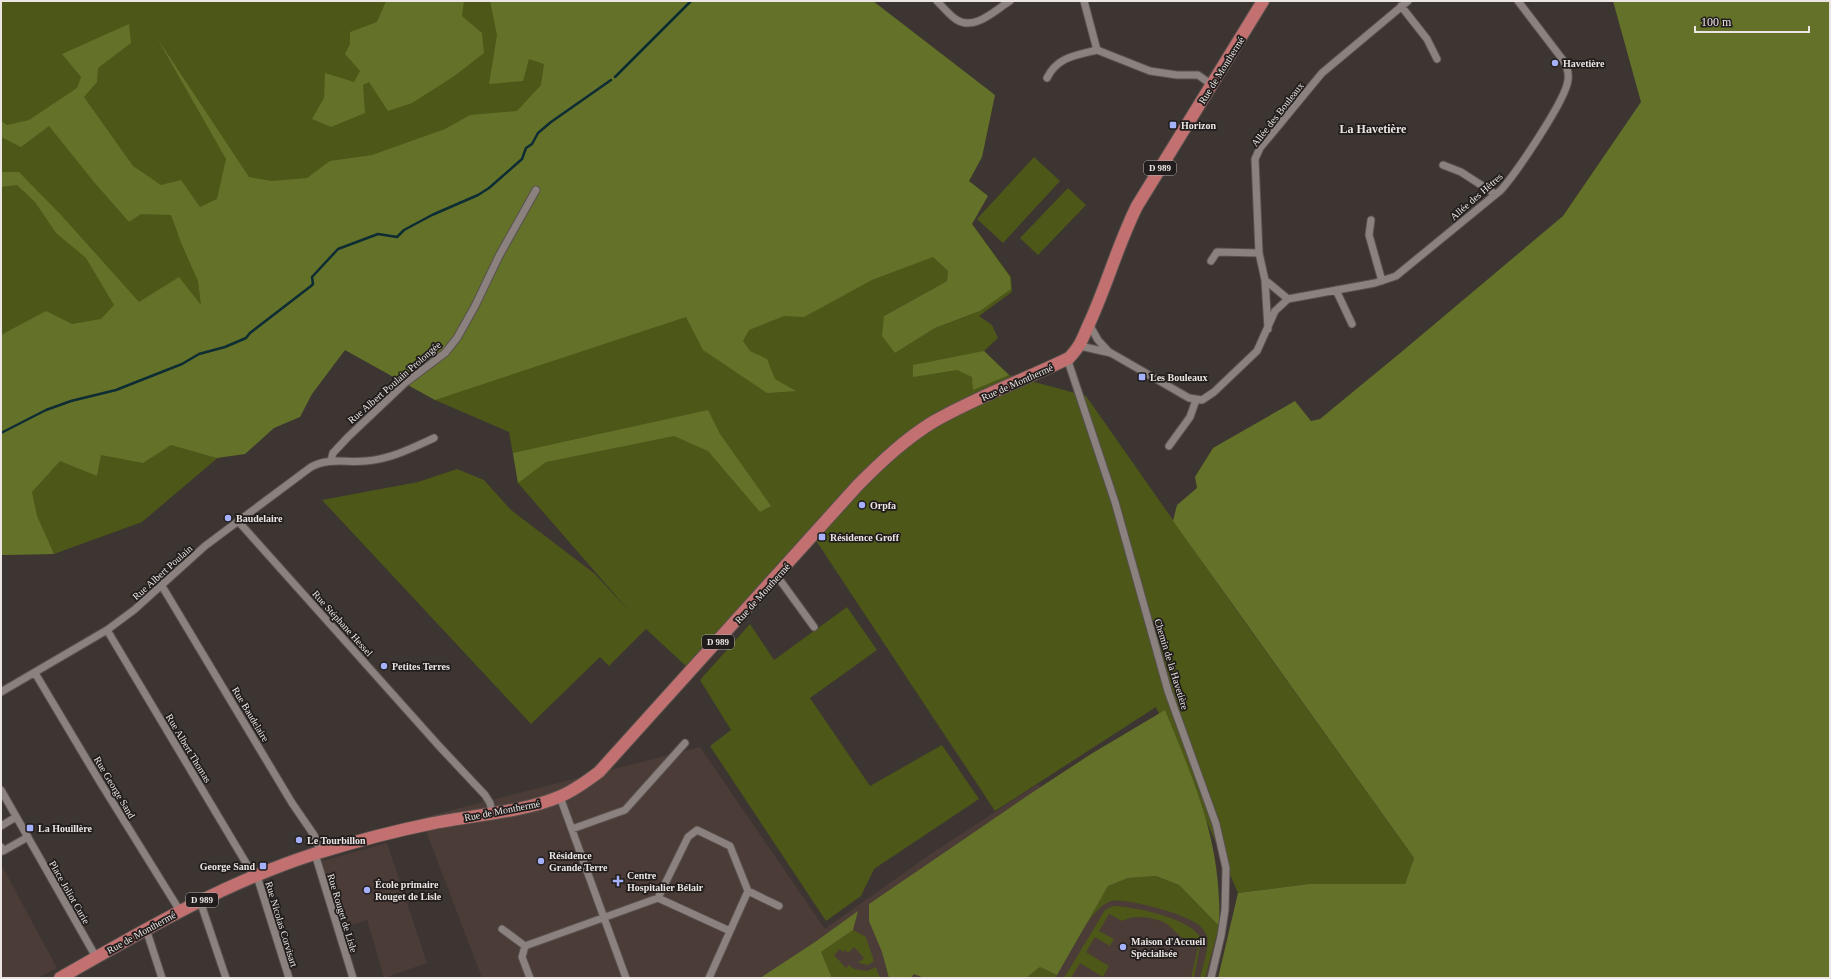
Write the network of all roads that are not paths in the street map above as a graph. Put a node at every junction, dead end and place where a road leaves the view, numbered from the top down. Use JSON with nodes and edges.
{"nodes":[{"id":1,"x":937,"y":1,"type":"edge"},
{"id":2,"x":1010,"y":1,"type":"edge"},
{"id":3,"x":1084,"y":1,"type":"edge"},
{"id":4,"x":1263,"y":1,"type":"edge"},
{"id":5,"x":1408,"y":1,"type":"edge"},
{"id":6,"x":1518,"y":1,"type":"edge"},
{"id":7,"x":1402,"y":6,"type":"junction"},
{"id":8,"x":1097,"y":50,"type":"junction"},
{"id":9,"x":1437,"y":59,"type":"dead end"},
{"id":10,"x":1047,"y":78,"type":"dead end"},
{"id":11,"x":1212,"y":85,"type":"junction"},
{"id":12,"x":1443,"y":165,"type":"dead end"},
{"id":13,"x":536,"y":190,"type":"dead end"},
{"id":14,"x":1496,"y":194,"type":"junction"},
{"id":15,"x":1371,"y":220,"type":"dead end"},
{"id":16,"x":1259,"y":253,"type":"junction"},
{"id":17,"x":1211,"y":262,"type":"dead end"},
{"id":18,"x":1265,"y":280,"type":"junction"},
{"id":19,"x":1382,"y":281,"type":"junction"},
{"id":20,"x":1336,"y":290,"type":"junction"},
{"id":21,"x":1288,"y":299,"type":"junction"},
{"id":22,"x":1089,"y":324,"type":"junction"},
{"id":23,"x":1352,"y":324,"type":"dead end"},
{"id":24,"x":1268,"y":329,"type":"junction"},
{"id":25,"x":1080,"y":346,"type":"junction"},
{"id":26,"x":1111,"y":353,"type":"junction"},
{"id":27,"x":1069,"y":358,"type":"junction"},
{"id":28,"x":1196,"y":400,"type":"junction"},
{"id":29,"x":434,"y":438,"type":"dead end"},
{"id":30,"x":1169,"y":446,"type":"dead end"},
{"id":31,"x":331,"y":460,"type":"junction"},
{"id":32,"x":238,"y":521,"type":"junction"},
{"id":33,"x":778,"y":576,"type":"junction"},
{"id":34,"x":162,"y":586,"type":"junction"},
{"id":35,"x":814,"y":627,"type":"dead end"},
{"id":36,"x":107,"y":630,"type":"junction"},
{"id":37,"x":35,"y":673,"type":"junction"},
{"id":38,"x":1,"y":692,"type":"edge"},
{"id":39,"x":685,"y":743,"type":"dead end"},
{"id":40,"x":2,"y":794,"type":"edge"},
{"id":41,"x":560,"y":797,"type":"junction"},
{"id":42,"x":492,"y":812,"type":"junction"},
{"id":43,"x":16,"y":817,"type":"junction"},
{"id":44,"x":1,"y":826,"type":"edge"},
{"id":45,"x":572,"y":829,"type":"junction"},
{"id":46,"x":28,"y":837,"type":"junction"},
{"id":47,"x":1,"y":847,"type":"edge"},
{"id":48,"x":318,"y":854,"type":"junction"},
{"id":49,"x":256,"y":877,"type":"junction"},
{"id":50,"x":748,"y":892,"type":"junction"},
{"id":51,"x":658,"y":898,"type":"junction"},
{"id":52,"x":200,"y":901,"type":"junction"},
{"id":53,"x":778,"y":906,"type":"dead end"},
{"id":54,"x":180,"y":911,"type":"junction"},
{"id":55,"x":604,"y":917,"type":"junction"},
{"id":56,"x":146,"y":929,"type":"junction"},
{"id":57,"x":502,"y":929,"type":"dead end"},
{"id":58,"x":730,"y":931,"type":"junction"},
{"id":59,"x":525,"y":946,"type":"junction"},
{"id":60,"x":96,"y":957,"type":"junction"},
{"id":61,"x":76,"y":974,"type":"edge"},
{"id":62,"x":60,"y":978,"type":"edge"},
{"id":63,"x":162,"y":978,"type":"edge"},
{"id":64,"x":226,"y":978,"type":"edge"},
{"id":65,"x":289,"y":978,"type":"edge"},
{"id":66,"x":353,"y":978,"type":"edge"},
{"id":67,"x":530,"y":978,"type":"edge"},
{"id":68,"x":626,"y":978,"type":"edge"},
{"id":69,"x":709,"y":978,"type":"edge"},
{"id":70,"x":1211,"y":978,"type":"edge"}],
"edges":[{"from":1,"to":2,"type":"street"},
{"from":3,"to":8,"type":"street"},
{"from":4,"to":11,"type":"main road","name":"Rue de Monthermé","number":"D 989"},
{"from":5,"to":7,"type":"street","name":"Allée des Bouleaux"},
{"from":6,"to":14,"type":"street","name":"Allée des Hêtres"},
{"from":7,"to":9,"type":"street"},
{"from":7,"to":16,"type":"street","name":"Allée des Bouleaux"},
{"from":8,"to":10,"type":"street"},
{"from":8,"to":11,"type":"street"},
{"from":11,"to":22,"type":"main road","name":"Rue de Monthermé","number":"D 989"},
{"from":12,"to":14,"type":"street"},
{"from":13,"to":31,"type":"street","name":"Rue Albert Poulain Prolongée"},
{"from":14,"to":19,"type":"street","name":"Allée des Hêtres"},
{"from":15,"to":19,"type":"street"},
{"from":16,"to":17,"type":"street"},
{"from":16,"to":18,"type":"street","name":"Allée des Bouleaux"},
{"from":18,"to":21,"type":"street"},
{"from":18,"to":24,"type":"street","name":"Allée des Bouleaux"},
{"from":19,"to":20,"type":"street","name":"Allée des Hêtres"},
{"from":20,"to":21,"type":"street","name":"Allée des Hêtres"},
{"from":20,"to":23,"type":"street"},
{"from":21,"to":24,"type":"street"},
{"from":22,"to":25,"type":"main road","name":"Rue de Monthermé","number":"D 989"},
{"from":22,"to":26,"type":"street"},
{"from":24,"to":28,"type":"street"},
{"from":25,"to":26,"type":"street"},
{"from":25,"to":27,"type":"main road","name":"Rue de Monthermé","number":"D 989"},
{"from":26,"to":28,"type":"street"},
{"from":27,"to":33,"type":"main road","name":"Rue de Monthermé","number":"D 989"},
{"from":27,"to":70,"type":"street","name":"Chemin de la Havetière"},
{"from":28,"to":30,"type":"street"},
{"from":29,"to":31,"type":"street"},
{"from":31,"to":32,"type":"street","name":"Rue Albert Poulain"},
{"from":32,"to":34,"type":"street","name":"Rue Albert Poulain"},
{"from":32,"to":42,"type":"street","name":"Rue Stéphane Hessel"},
{"from":33,"to":35,"type":"street"},
{"from":33,"to":41,"type":"main road","name":"Rue de Monthermé","number":"D 989"},
{"from":34,"to":36,"type":"street","name":"Rue Albert Poulain"},
{"from":34,"to":48,"type":"street","name":"Rue Baudelaire"},
{"from":36,"to":37,"type":"street","name":"Rue Albert Poulain"},
{"from":36,"to":49,"type":"street","name":"Rue Albert Thomas"},
{"from":37,"to":38,"type":"street","name":"Rue Albert Poulain"},
{"from":37,"to":54,"type":"street","name":"Rue George Sand"},
{"from":39,"to":45,"type":"street"},
{"from":40,"to":43,"type":"street","name":"Place Joliot Curie"},
{"from":41,"to":42,"type":"main road","name":"Rue de Monthermé","number":"D 989"},
{"from":41,"to":45,"type":"street"},
{"from":42,"to":48,"type":"main road","name":"Rue de Monthermé","number":"D 989"},
{"from":43,"to":44,"type":"street"},
{"from":43,"to":46,"type":"street","name":"Place Joliot Curie"},
{"from":45,"to":55,"type":"street"},
{"from":46,"to":47,"type":"street"},
{"from":46,"to":60,"type":"street","name":"Place Joliot Curie"},
{"from":48,"to":49,"type":"main road","name":"Rue de Monthermé","number":"D 989"},
{"from":48,"to":66,"type":"street","name":"Rue Rouget de Lisle"},
{"from":49,"to":52,"type":"main road","name":"Rue de Monthermé","number":"D 989"},
{"from":49,"to":65,"type":"street","name":"Rue Nicolas Corvisart"},
{"from":50,"to":51,"type":"street"},
{"from":50,"to":53,"type":"street"},
{"from":50,"to":58,"type":"street"},
{"from":51,"to":55,"type":"street"},
{"from":51,"to":58,"type":"street"},
{"from":52,"to":54,"type":"main road","name":"Rue de Monthermé","number":"D 989"},
{"from":52,"to":64,"type":"street"},
{"from":54,"to":56,"type":"main road","name":"Rue de Monthermé","number":"D 989"},
{"from":55,"to":59,"type":"street"},
{"from":55,"to":68,"type":"street"},
{"from":56,"to":60,"type":"main road","name":"Rue de Monthermé","number":"D 989"},
{"from":56,"to":63,"type":"street"},
{"from":57,"to":59,"type":"street"},
{"from":58,"to":69,"type":"street"},
{"from":59,"to":67,"type":"street"},
{"from":60,"to":61,"type":"main road","name":"Rue de Monthermé","number":"D 989"},
{"from":61,"to":62,"type":"main road","name":"Rue de Monthermé","number":"D 989"}]}
